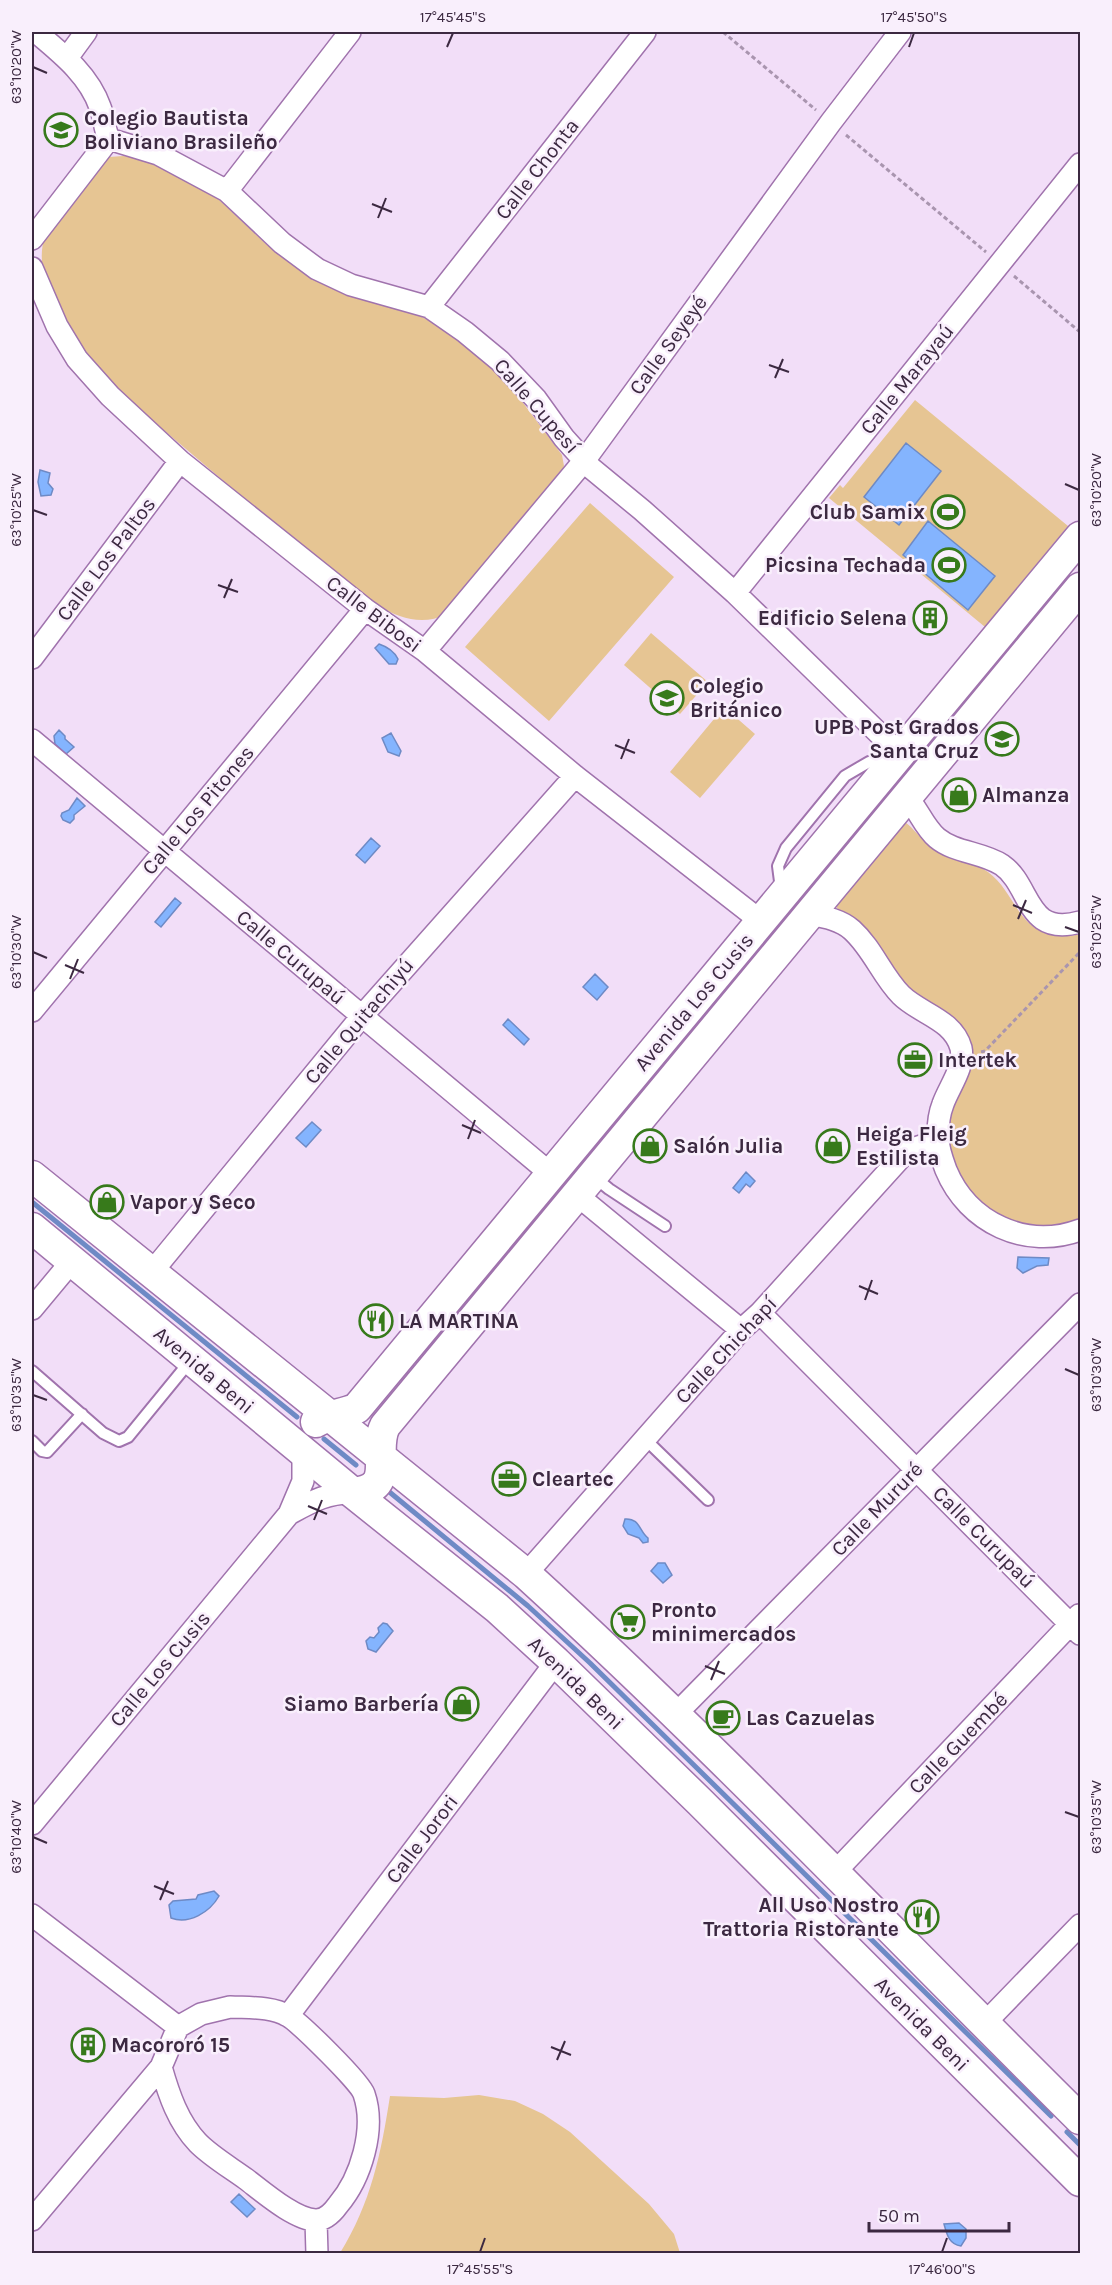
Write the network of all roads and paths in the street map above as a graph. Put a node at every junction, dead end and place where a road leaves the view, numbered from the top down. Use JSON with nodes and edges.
{"nodes":[{"id":1,"x":36,"y":32,"type":"edge"},
{"id":2,"x":86,"y":32,"type":"edge"},
{"id":3,"x":350,"y":32,"type":"edge"},
{"id":4,"x":645,"y":32,"type":"edge"},
{"id":5,"x":723,"y":32,"type":"edge"},
{"id":6,"x":900,"y":32,"type":"edge"},
{"id":7,"x":67,"y":58,"type":"junction"},
{"id":8,"x":831,"y":122,"type":"junction"},
{"id":9,"x":109,"y":139,"type":"junction"},
{"id":10,"x":1080,"y":164,"type":"edge"},
{"id":11,"x":227,"y":191,"type":"junction"},
{"id":12,"x":32,"y":239,"type":"edge"},
{"id":13,"x":1000,"y":264,"type":"junction"},
{"id":14,"x":32,"y":268,"type":"edge"},
{"id":15,"x":429,"y":308,"type":"junction"},
{"id":16,"x":1080,"y":332,"type":"edge"},
{"id":17,"x":180,"y":461,"type":"junction"},
{"id":18,"x":584,"y":461,"type":"junction"},
{"id":19,"x":1080,"y":537,"type":"edge"},
{"id":20,"x":1080,"y":588,"type":"edge"},
{"id":21,"x":735,"y":593,"type":"junction"},
{"id":22,"x":1033,"y":595,"type":"junction"},
{"id":23,"x":365,"y":609,"type":"junction"},
{"id":24,"x":1057,"y":616,"type":"junction"},
{"id":25,"x":425,"y":651,"type":"junction"},
{"id":26,"x":32,"y":658,"type":"edge"},
{"id":27,"x":32,"y":740,"type":"edge"},
{"id":28,"x":897,"y":758,"type":"junction"},
{"id":29,"x":575,"y":776,"type":"junction"},
{"id":30,"x":907,"y":797,"type":"junction"},
{"id":31,"x":164,"y":851,"type":"junction"},
{"id":32,"x":810,"y":914,"type":"junction"},
{"id":33,"x":762,"y":922,"type":"junction"},
{"id":34,"x":1080,"y":922,"type":"edge"},
{"id":35,"x":1080,"y":952,"type":"edge"},
{"id":36,"x":32,"y":1011,"type":"edge"},
{"id":37,"x":362,"y":1016,"type":"junction"},
{"id":38,"x":962,"y":1055,"type":"junction"},
{"id":39,"x":595,"y":1122,"type":"junction"},
{"id":40,"x":937,"y":1141,"type":"junction"},
{"id":41,"x":620,"y":1143,"type":"junction"},
{"id":42,"x":551,"y":1174,"type":"junction"},
{"id":43,"x":32,"y":1176,"type":"edge"},
{"id":44,"x":585,"y":1185,"type":"junction"},
{"id":45,"x":665,"y":1226,"type":"dead end"},
{"id":46,"x":32,"y":1228,"type":"edge"},
{"id":47,"x":1080,"y":1230,"type":"edge"},
{"id":48,"x":72,"y":1261,"type":"junction"},
{"id":49,"x":151,"y":1273,"type":"junction"},
{"id":50,"x":1080,"y":1304,"type":"edge"},
{"id":51,"x":32,"y":1310,"type":"edge"},
{"id":52,"x":760,"y":1313,"type":"junction"},
{"id":53,"x":741,"y":1330,"type":"junction"},
{"id":54,"x":192,"y":1360,"type":"junction"},
{"id":55,"x":32,"y":1371,"type":"edge"},
{"id":56,"x":370,"y":1392,"type":"junction"},
{"id":57,"x":397,"y":1412,"type":"junction"},
{"id":58,"x":82,"y":1414,"type":"junction"},
{"id":59,"x":328,"y":1416,"type":"junction"},
{"id":60,"x":645,"y":1439,"type":"junction"},
{"id":61,"x":32,"y":1442,"type":"edge"},
{"id":62,"x":303,"y":1451,"type":"junction"},
{"id":63,"x":382,"y":1460,"type":"junction"},
{"id":64,"x":916,"y":1469,"type":"junction"},
{"id":65,"x":353,"y":1493,"type":"junction"},
{"id":66,"x":708,"y":1500,"type":"dead end"},
{"id":67,"x":289,"y":1514,"type":"junction"},
{"id":68,"x":526,"y":1574,"type":"junction"},
{"id":69,"x":1077,"y":1624,"type":"edge"},
{"id":70,"x":556,"y":1662,"type":"junction"},
{"id":71,"x":675,"y":1715,"type":"junction"},
{"id":72,"x":32,"y":1824,"type":"edge"},
{"id":73,"x":836,"y":1871,"type":"junction"},
{"id":74,"x":32,"y":1915,"type":"edge"},
{"id":75,"x":1080,"y":1925,"type":"edge"},
{"id":76,"x":288,"y":2016,"type":"junction"},
{"id":77,"x":985,"y":2023,"type":"junction"},
{"id":78,"x":178,"y":2027,"type":"junction"},
{"id":79,"x":161,"y":2067,"type":"junction"},
{"id":80,"x":1077,"y":2116,"type":"edge"},
{"id":81,"x":1043,"y":2144,"type":"junction"},
{"id":82,"x":1080,"y":2181,"type":"edge"},
{"id":83,"x":32,"y":2220,"type":"edge"},
{"id":84,"x":316,"y":2220,"type":"junction"},
{"id":85,"x":317,"y":2253,"type":"edge"}],
"edges":[{"from":1,"to":7,"type":"street"},
{"from":2,"to":7,"type":"street"},
{"from":3,"to":11,"type":"street"},
{"from":4,"to":15,"type":"street","name":"Calle Chonta"},
{"from":5,"to":8,"type":"path"},
{"from":6,"to":8,"type":"street","name":"Calle Seyeyé"},
{"from":7,"to":9,"type":"street"},
{"from":8,"to":13,"type":"path"},
{"from":8,"to":18,"type":"street","name":"Calle Seyeyé"},
{"from":9,"to":11,"type":"street","name":"Calle Cupesí"},
{"from":9,"to":12,"type":"street"},
{"from":10,"to":13,"type":"street","name":"Calle Marayaú"},
{"from":11,"to":15,"type":"street","name":"Calle Cupesí"},
{"from":13,"to":16,"type":"path"},
{"from":13,"to":21,"type":"street","name":"Calle Marayaú"},
{"from":14,"to":17,"type":"street","name":"Calle Bibosi"},
{"from":15,"to":18,"type":"street","name":"Calle Cupesí"},
{"from":17,"to":23,"type":"street","name":"Calle Bibosi"},
{"from":17,"to":26,"type":"street","name":"Calle Los Paltos"},
{"from":18,"to":21,"type":"street","name":"Calle Cupesí"},
{"from":18,"to":25,"type":"street","name":"Calle Seyeyé"},
{"from":19,"to":22,"type":"street","name":"Avenida Los Cusis"},
{"from":20,"to":24,"type":"street","name":"Avenida Los Cusis"},
{"from":21,"to":28,"type":"street","name":"Calle Cupesí"},
{"from":22,"to":24,"type":"street"},
{"from":22,"to":28,"type":"street","name":"Avenida Los Cusis"},
{"from":23,"to":25,"type":"street","name":"Calle Bibosi"},
{"from":23,"to":31,"type":"street","name":"Calle Los Pitones"},
{"from":24,"to":30,"type":"street","name":"Avenida Los Cusis"},
{"from":25,"to":29,"type":"street","name":"Calle Bibosi"},
{"from":27,"to":31,"type":"street","name":"Calle Curupaú"},
{"from":28,"to":33,"type":"street","name":"Avenida Los Cusis"},
{"from":29,"to":33,"type":"street","name":"Calle Bibosi"},
{"from":29,"to":37,"type":"street","name":"Calle Quitachiyú"},
{"from":30,"to":32,"type":"street","name":"Avenida Los Cusis"},
{"from":30,"to":34,"type":"street"},
{"from":31,"to":36,"type":"street","name":"Calle Los Pitones"},
{"from":31,"to":37,"type":"street","name":"Calle Curupaú"},
{"from":32,"to":38,"type":"street"},
{"from":32,"to":41,"type":"street","name":"Avenida Los Cusis"},
{"from":33,"to":39,"type":"street","name":"Avenida Los Cusis"},
{"from":35,"to":38,"type":"path"},
{"from":37,"to":42,"type":"street","name":"Calle Curupaú"},
{"from":37,"to":49,"type":"street","name":"Calle Quitachiyú"},
{"from":38,"to":40,"type":"street"},
{"from":39,"to":41,"type":"street"},
{"from":39,"to":42,"type":"street","name":"Avenida Los Cusis"},
{"from":40,"to":47,"type":"street"},
{"from":40,"to":52,"type":"street","name":"Calle Chichapí"},
{"from":41,"to":44,"type":"street","name":"Avenida Los Cusis"},
{"from":42,"to":56,"type":"street","name":"Avenida Los Cusis"},
{"from":43,"to":49,"type":"street","name":"Avenida Beni"},
{"from":44,"to":45,"type":"lane"},
{"from":44,"to":53,"type":"street"},
{"from":44,"to":57,"type":"street","name":"Avenida Los Cusis"},
{"from":46,"to":48,"type":"street","name":"Avenida Beni"},
{"from":48,"to":51,"type":"street"},
{"from":48,"to":54,"type":"street","name":"Avenida Beni"},
{"from":49,"to":59,"type":"street","name":"Avenida Beni"},
{"from":50,"to":64,"type":"street","name":"Calle Mururé"},
{"from":52,"to":53,"type":"street","name":"Calle Chichapí"},
{"from":52,"to":64,"type":"street","name":"Calle Curupaú"},
{"from":53,"to":60,"type":"street","name":"Calle Chichapí"},
{"from":54,"to":58,"type":"lane"},
{"from":54,"to":62,"type":"street","name":"Avenida Beni"},
{"from":55,"to":58,"type":"lane"},
{"from":56,"to":57,"type":"street"},
{"from":56,"to":59,"type":"street","name":"Avenida Los Cusis"},
{"from":57,"to":63,"type":"street","name":"Avenida Los Cusis"},
{"from":58,"to":61,"type":"lane"},
{"from":59,"to":62,"type":"street","name":"Avenida Los Cusis"},
{"from":59,"to":63,"type":"street","name":"Avenida Beni"},
{"from":60,"to":66,"type":"lane"},
{"from":60,"to":68,"type":"street","name":"Calle Chichapí"},
{"from":62,"to":65,"type":"street","name":"Avenida Beni"},
{"from":62,"to":67,"type":"street","name":"Calle Los Cusis"},
{"from":63,"to":65,"type":"street","name":"Avenida Los Cusis"},
{"from":63,"to":68,"type":"street","name":"Avenida Beni"},
{"from":64,"to":69,"type":"street","name":"Calle Curupaú"},
{"from":64,"to":71,"type":"street","name":"Calle Mururé"},
{"from":65,"to":67,"type":"street","name":"Calle Los Cusis"},
{"from":65,"to":70,"type":"street","name":"Avenida Beni"},
{"from":67,"to":72,"type":"street","name":"Calle Los Cusis"},
{"from":68,"to":71,"type":"street","name":"Avenida Beni"},
{"from":69,"to":73,"type":"street","name":"Calle Guembé"},
{"from":70,"to":76,"type":"street","name":"Calle Jorori"},
{"from":70,"to":81,"type":"street","name":"Avenida Beni"},
{"from":71,"to":73,"type":"street","name":"Avenida Beni"},
{"from":73,"to":77,"type":"street","name":"Avenida Beni"},
{"from":74,"to":78,"type":"street"},
{"from":75,"to":77,"type":"street"},
{"from":76,"to":78,"type":"street"},
{"from":76,"to":84,"type":"street"},
{"from":77,"to":80,"type":"street","name":"Avenida Beni"},
{"from":78,"to":79,"type":"street"},
{"from":79,"to":83,"type":"street"},
{"from":79,"to":84,"type":"street"},
{"from":80,"to":81,"type":"street"},
{"from":81,"to":82,"type":"street","name":"Avenida Beni"},
{"from":84,"to":85,"type":"street"}]}
